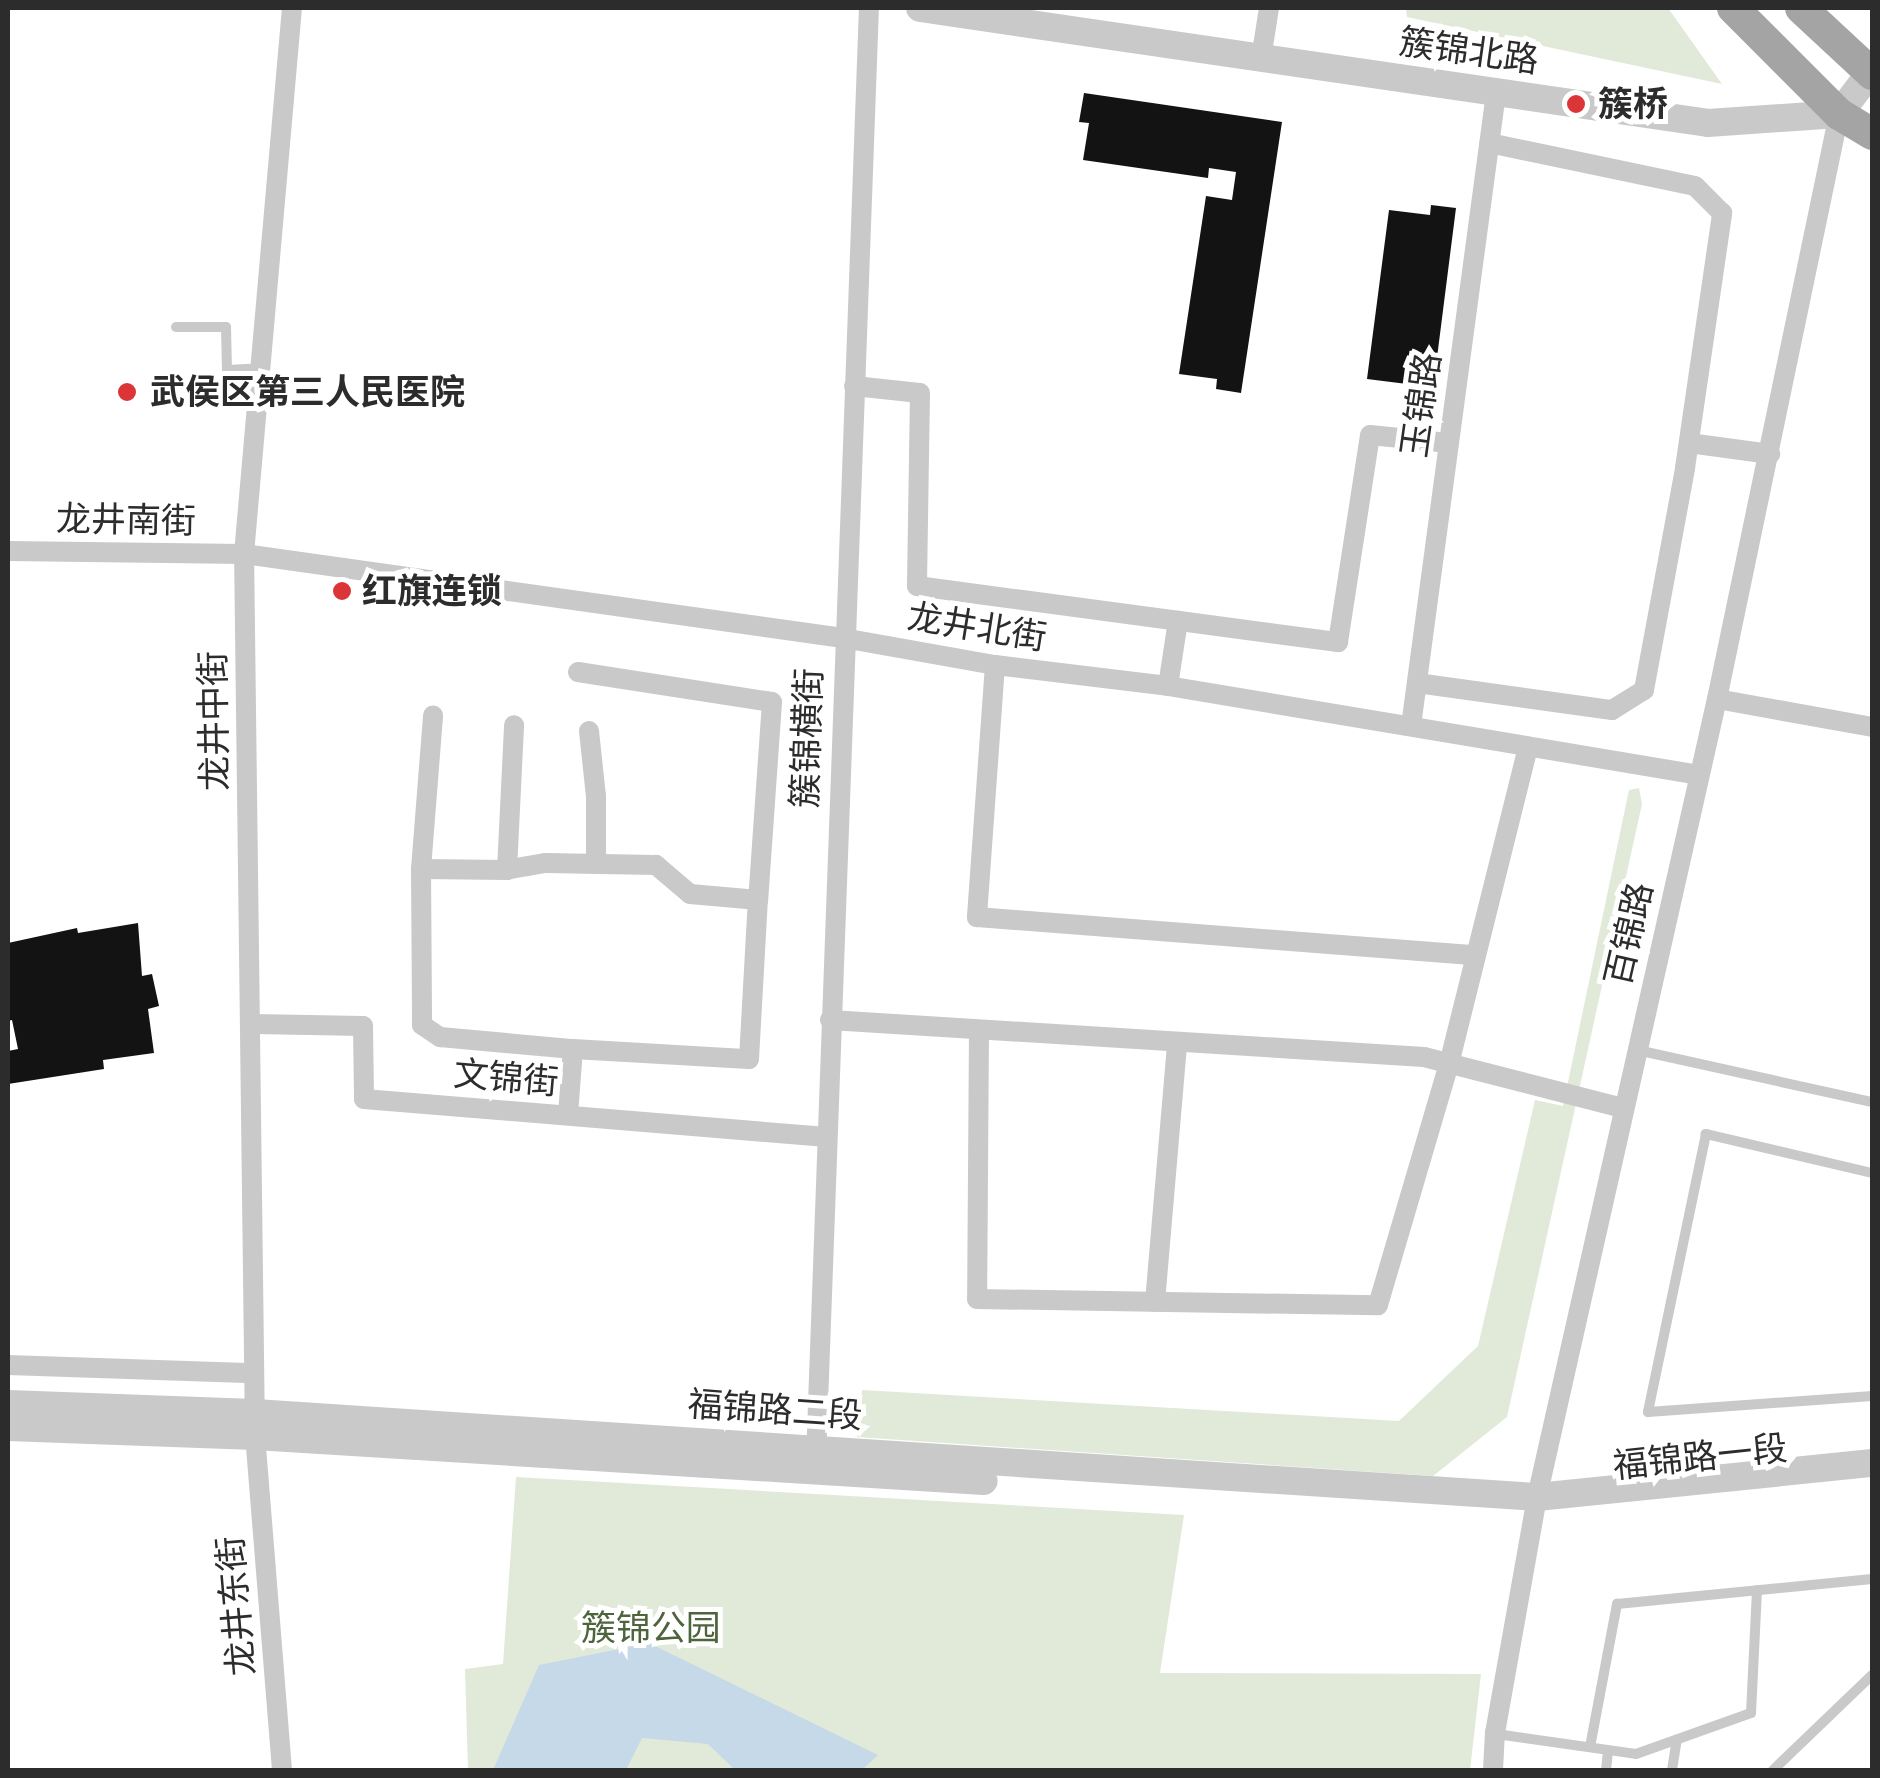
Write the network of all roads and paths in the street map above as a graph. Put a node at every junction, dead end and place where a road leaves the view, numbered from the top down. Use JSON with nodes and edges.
{"nodes":[{"id":1,"x":292,"y":8,"type":"edge"},
{"id":2,"x":870,"y":8,"type":"edge"},
{"id":3,"x":920,"y":8,"type":"edge"},
{"id":4,"x":1269,"y":8,"type":"edge"},
{"id":5,"x":1733,"y":8,"type":"edge"},
{"id":6,"x":1801,"y":8,"type":"edge"},
{"id":7,"x":1261,"y":59,"type":"junction"},
{"id":8,"x":1872,"y":72,"type":"edge"},
{"id":9,"x":1496,"y":93,"type":"junction"},
{"id":10,"x":1839,"y":114,"type":"junction"},
{"id":11,"x":1872,"y":134,"type":"edge"},
{"id":12,"x":1490,"y":143,"type":"junction"},
{"id":13,"x":176,"y":326,"type":"dead end"},
{"id":14,"x":260,"y":368,"type":"junction"},
{"id":15,"x":854,"y":386,"type":"junction"},
{"id":16,"x":1688,"y":442,"type":"junction"},
{"id":17,"x":1449,"y":443,"type":"junction"},
{"id":18,"x":1770,"y":454,"type":"junction"},
{"id":19,"x":8,"y":551,"type":"edge"},
{"id":20,"x":244,"y":554,"type":"junction"},
{"id":21,"x":1178,"y":621,"type":"junction"},
{"id":22,"x":843,"y":638,"type":"junction"},
{"id":23,"x":994,"y":665,"type":"junction"},
{"id":24,"x":578,"y":672,"type":"dead end"},
{"id":25,"x":1416,"y":683,"type":"junction"},
{"id":26,"x":1168,"y":686,"type":"junction"},
{"id":27,"x":1717,"y":698,"type":"junction"},
{"id":28,"x":434,"y":715,"type":"dead end"},
{"id":29,"x":514,"y":724,"type":"dead end"},
{"id":30,"x":1411,"y":726,"type":"junction"},
{"id":31,"x":1872,"y":727,"type":"edge"},
{"id":32,"x":589,"y":731,"type":"dead end"},
{"id":33,"x":1528,"y":747,"type":"junction"},
{"id":34,"x":1699,"y":775,"type":"junction"},
{"id":35,"x":596,"y":864,"type":"junction"},
{"id":36,"x":421,"y":869,"type":"junction"},
{"id":37,"x":507,"y":870,"type":"junction"},
{"id":38,"x":758,"y":900,"type":"junction"},
{"id":39,"x":1475,"y":955,"type":"junction"},
{"id":40,"x":830,"y":1020,"type":"junction"},
{"id":41,"x":250,"y":1024,"type":"junction"},
{"id":42,"x":979,"y":1030,"type":"junction"},
{"id":43,"x":1177,"y":1043,"type":"junction"},
{"id":44,"x":573,"y":1049,"type":"junction"},
{"id":45,"x":1636,"y":1050,"type":"junction"},
{"id":46,"x":1450,"y":1060,"type":"junction"},
{"id":47,"x":1872,"y":1102,"type":"edge"},
{"id":48,"x":1623,"y":1108,"type":"junction"},
{"id":49,"x":568,"y":1115,"type":"junction"},
{"id":50,"x":826,"y":1137,"type":"junction"},
{"id":51,"x":1872,"y":1173,"type":"edge"},
{"id":52,"x":1155,"y":1302,"type":"junction"},
{"id":53,"x":8,"y":1365,"type":"edge"},
{"id":54,"x":254,"y":1373,"type":"junction"},
{"id":55,"x":1872,"y":1396,"type":"edge"},
{"id":56,"x":8,"y":1404,"type":"edge"},
{"id":57,"x":255,"y":1425,"type":"junction"},
{"id":58,"x":8,"y":1426,"type":"edge"},
{"id":59,"x":816,"y":1461,"type":"junction"},
{"id":60,"x":1872,"y":1462,"type":"edge"},
{"id":61,"x":1872,"y":1478,"type":"edge"},
{"id":62,"x":1536,"y":1504,"type":"junction"},
{"id":63,"x":1872,"y":1579,"type":"edge"},
{"id":64,"x":1757,"y":1590,"type":"junction"},
{"id":65,"x":1872,"y":1675,"type":"edge"},
{"id":66,"x":1495,"y":1734,"type":"junction"},
{"id":67,"x":1677,"y":1739,"type":"junction"},
{"id":68,"x":1590,"y":1748,"type":"junction"},
{"id":69,"x":1608,"y":1750,"type":"junction"},
{"id":70,"x":282,"y":1770,"type":"edge"},
{"id":71,"x":1493,"y":1770,"type":"edge"},
{"id":72,"x":1606,"y":1770,"type":"edge"},
{"id":73,"x":1672,"y":1770,"type":"edge"},
{"id":74,"x":1772,"y":1770,"type":"edge"}],
"edges":[{"from":1,"to":14,"type":"street","name":"龙井中街"},
{"from":2,"to":15,"type":"street","name":"簇锦横街"},
{"from":3,"to":7,"type":"street","name":"簇锦北路"},
{"from":4,"to":7,"type":"street"},
{"from":5,"to":10,"type":"main road"},
{"from":6,"to":8,"type":"main road"},
{"from":7,"to":9,"type":"street","name":"簇锦北路"},
{"from":8,"to":10,"type":"street"},
{"from":9,"to":10,"type":"street","name":"簇锦北路"},
{"from":9,"to":12,"type":"street","name":"玉锦路"},
{"from":10,"to":11,"type":"main road"},
{"from":10,"to":18,"type":"street","name":"百锦路"},
{"from":12,"to":16,"type":"street"},
{"from":12,"to":17,"type":"street","name":"玉锦路"},
{"from":13,"to":14,"type":"lane"},
{"from":14,"to":20,"type":"street","name":"龙井中街"},
{"from":15,"to":21,"type":"street"},
{"from":15,"to":22,"type":"street","name":"簇锦横街"},
{"from":16,"to":18,"type":"street"},
{"from":16,"to":25,"type":"street"},
{"from":17,"to":21,"type":"street"},
{"from":17,"to":25,"type":"street","name":"玉锦路"},
{"from":18,"to":27,"type":"street","name":"百锦路"},
{"from":19,"to":20,"type":"street","name":"龙井南街"},
{"from":20,"to":22,"type":"street","name":"龙井北街"},
{"from":20,"to":41,"type":"street","name":"龙井中街"},
{"from":21,"to":26,"type":"street"},
{"from":22,"to":23,"type":"street","name":"龙井北街"},
{"from":22,"to":40,"type":"street","name":"簇锦横街"},
{"from":23,"to":26,"type":"street","name":"龙井北街"},
{"from":23,"to":39,"type":"street"},
{"from":24,"to":38,"type":"street"},
{"from":25,"to":30,"type":"street","name":"玉锦路"},
{"from":26,"to":30,"type":"street","name":"龙井北街"},
{"from":27,"to":31,"type":"street"},
{"from":27,"to":34,"type":"street","name":"百锦路"},
{"from":28,"to":36,"type":"street"},
{"from":29,"to":37,"type":"street"},
{"from":30,"to":33,"type":"street","name":"龙井北街"},
{"from":32,"to":35,"type":"street"},
{"from":33,"to":34,"type":"street","name":"龙井北街"},
{"from":33,"to":39,"type":"street"},
{"from":34,"to":45,"type":"street","name":"百锦路"},
{"from":35,"to":37,"type":"street"},
{"from":35,"to":38,"type":"street"},
{"from":36,"to":37,"type":"street"},
{"from":36,"to":44,"type":"street"},
{"from":38,"to":44,"type":"street"},
{"from":39,"to":46,"type":"street"},
{"from":40,"to":42,"type":"street"},
{"from":40,"to":50,"type":"street","name":"簇锦横街"},
{"from":41,"to":49,"type":"street","name":"文锦街"},
{"from":41,"to":54,"type":"street","name":"龙井中街"},
{"from":42,"to":43,"type":"street"},
{"from":42,"to":52,"type":"street"},
{"from":43,"to":46,"type":"street"},
{"from":43,"to":52,"type":"street"},
{"from":44,"to":49,"type":"street"},
{"from":45,"to":47,"type":"lane"},
{"from":45,"to":48,"type":"street","name":"百锦路"},
{"from":46,"to":48,"type":"street"},
{"from":46,"to":52,"type":"street"},
{"from":48,"to":62,"type":"street","name":"百锦路"},
{"from":49,"to":50,"type":"street","name":"文锦街"},
{"from":50,"to":59,"type":"street","name":"簇锦横街"},
{"from":51,"to":55,"type":"lane"},
{"from":53,"to":54,"type":"street"},
{"from":54,"to":57,"type":"street","name":"龙井中街"},
{"from":56,"to":57,"type":"street","name":"福锦路二段"},
{"from":57,"to":58,"type":"street","name":"福锦路二段"},
{"from":57,"to":59,"type":"street","name":"福锦路二段"},
{"from":57,"to":70,"type":"street","name":"龙井东街"},
{"from":59,"to":62,"type":"street","name":"福锦路二段"},
{"from":60,"to":62,"type":"street","name":"福锦路一段"},
{"from":61,"to":62,"type":"street","name":"福锦路一段"},
{"from":62,"to":66,"type":"street","name":"百锦路"},
{"from":63,"to":64,"type":"lane"},
{"from":64,"to":67,"type":"lane"},
{"from":64,"to":68,"type":"lane"},
{"from":65,"to":74,"type":"lane"},
{"from":66,"to":68,"type":"lane"},
{"from":66,"to":71,"type":"street","name":"百锦路"},
{"from":67,"to":69,"type":"lane"},
{"from":67,"to":73,"type":"lane"},
{"from":68,"to":69,"type":"lane"},
{"from":69,"to":72,"type":"lane"}]}
